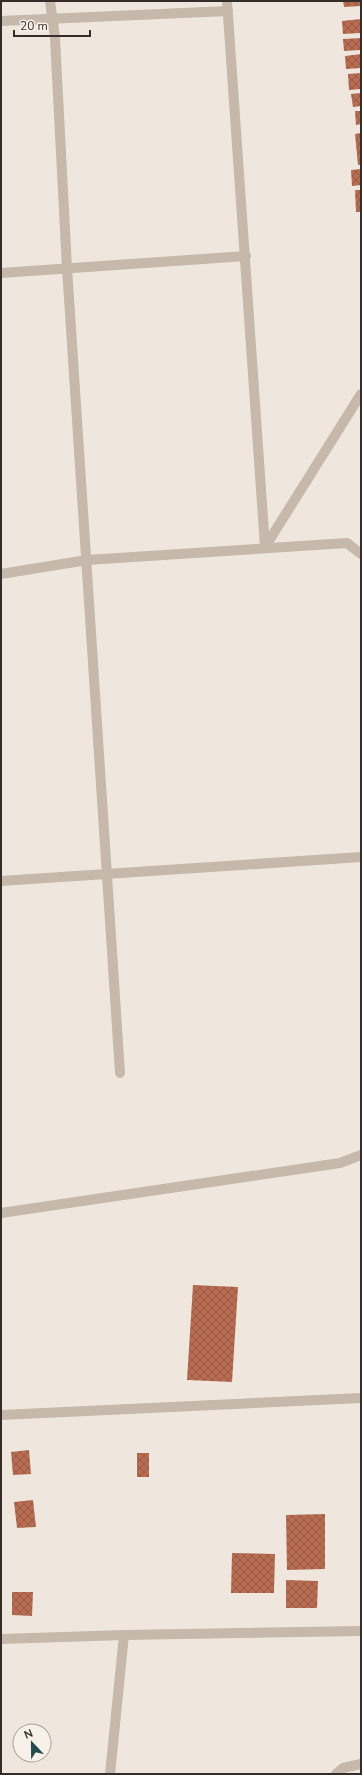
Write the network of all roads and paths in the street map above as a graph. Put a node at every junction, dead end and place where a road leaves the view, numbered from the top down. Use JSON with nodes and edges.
{"nodes":[{"id":1,"x":50,"y":1,"type":"edge"},
{"id":2,"x":228,"y":6,"type":"edge"},
{"id":3,"x":51,"y":18,"type":"junction"},
{"id":4,"x":1,"y":21,"type":"edge"},
{"id":5,"x":246,"y":256,"type":"junction"},
{"id":6,"x":67,"y":268,"type":"junction"},
{"id":7,"x":1,"y":273,"type":"edge"},
{"id":8,"x":361,"y":394,"type":"edge"},
{"id":9,"x":265,"y":547,"type":"junction"},
{"id":10,"x":361,"y":554,"type":"edge"},
{"id":11,"x":87,"y":560,"type":"junction"},
{"id":12,"x":1,"y":574,"type":"edge"},
{"id":13,"x":361,"y":857,"type":"edge"},
{"id":14,"x":107,"y":874,"type":"junction"},
{"id":15,"x":1,"y":881,"type":"edge"},
{"id":16,"x":120,"y":1073,"type":"dead end"},
{"id":17,"x":361,"y":1155,"type":"edge"},
{"id":18,"x":1,"y":1213,"type":"edge"},
{"id":19,"x":361,"y":1398,"type":"edge"},
{"id":20,"x":1,"y":1415,"type":"edge"},
{"id":21,"x":361,"y":1631,"type":"edge"},
{"id":22,"x":124,"y":1635,"type":"junction"},
{"id":23,"x":1,"y":1639,"type":"edge"},
{"id":24,"x":361,"y":1764,"type":"edge"},
{"id":25,"x":110,"y":1774,"type":"edge"},
{"id":26,"x":336,"y":1774,"type":"edge"}],
"edges":[{"from":1,"to":3,"type":"street"},
{"from":2,"to":3,"type":"street"},
{"from":2,"to":5,"type":"street"},
{"from":3,"to":4,"type":"street"},
{"from":3,"to":6,"type":"street"},
{"from":5,"to":6,"type":"street"},
{"from":5,"to":9,"type":"street"},
{"from":6,"to":7,"type":"street"},
{"from":6,"to":11,"type":"street"},
{"from":8,"to":9,"type":"street"},
{"from":9,"to":10,"type":"street"},
{"from":9,"to":11,"type":"street"},
{"from":11,"to":12,"type":"street"},
{"from":11,"to":14,"type":"street"},
{"from":13,"to":14,"type":"street"},
{"from":14,"to":15,"type":"street"},
{"from":14,"to":16,"type":"street"},
{"from":17,"to":18,"type":"street"},
{"from":19,"to":20,"type":"street"},
{"from":21,"to":22,"type":"street"},
{"from":22,"to":23,"type":"street"},
{"from":22,"to":25,"type":"street"},
{"from":24,"to":26,"type":"street"}]}
